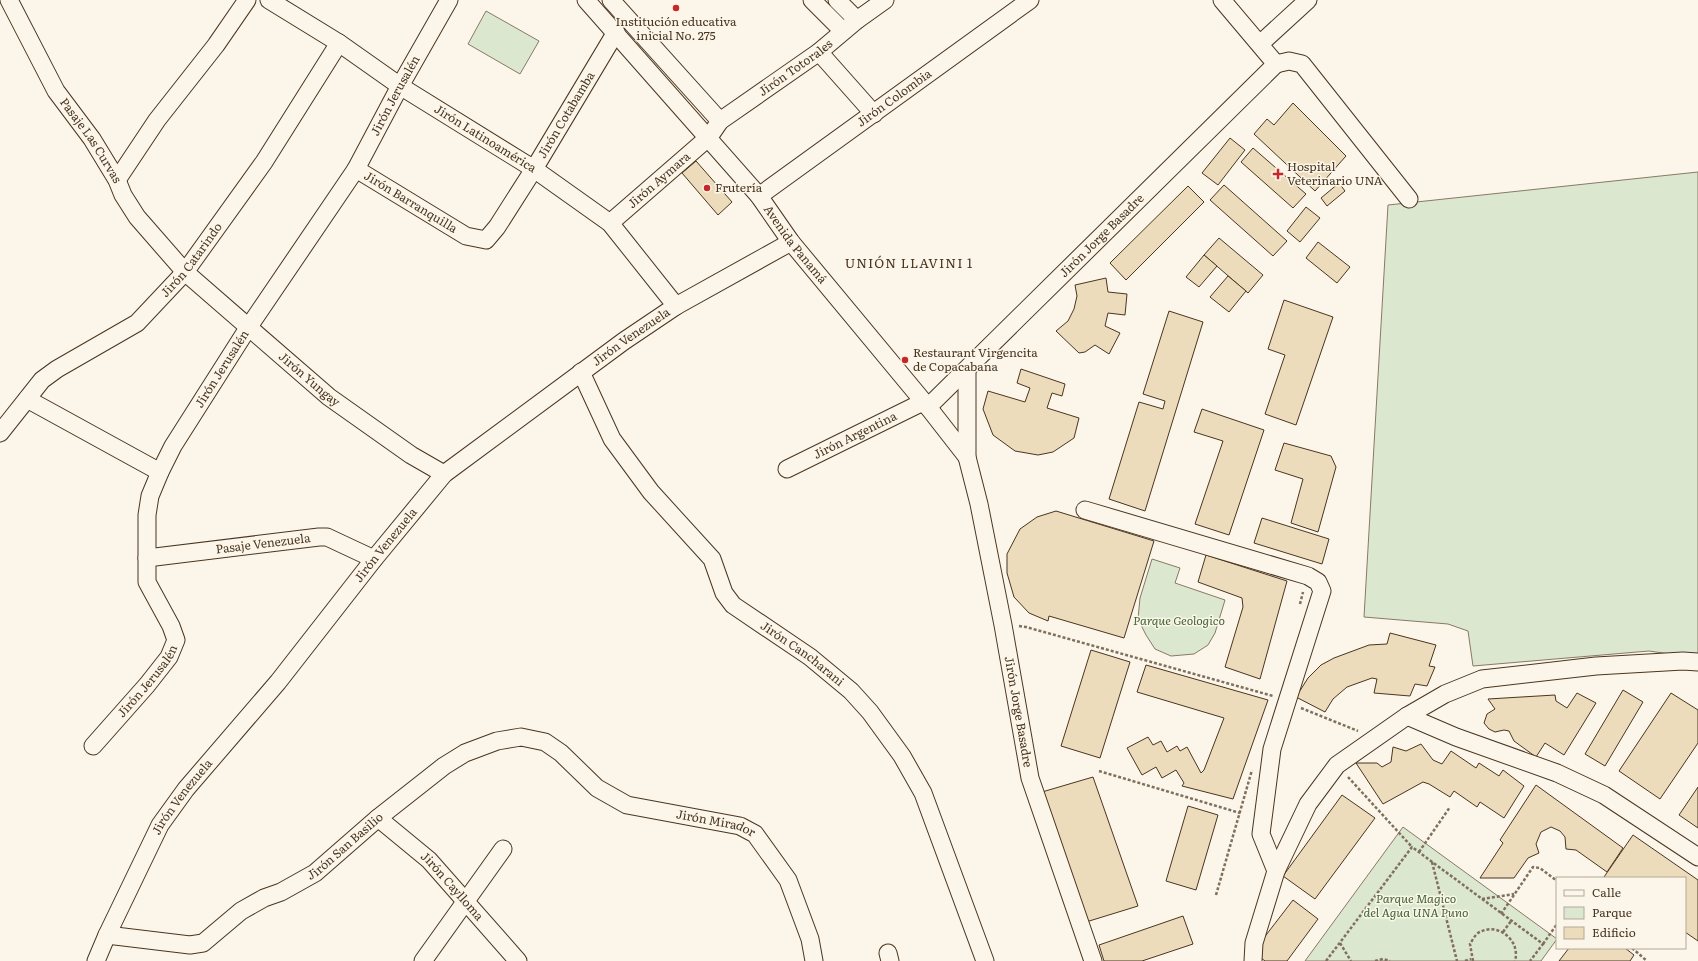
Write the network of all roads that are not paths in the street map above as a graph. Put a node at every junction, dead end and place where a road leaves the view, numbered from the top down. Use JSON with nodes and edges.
{"nodes":[{"id":1,"x":9,"y":0,"type":"edge"},
{"id":2,"x":247,"y":0,"type":"edge"},
{"id":3,"x":269,"y":0,"type":"edge"},
{"id":4,"x":449,"y":0,"type":"edge"},
{"id":5,"x":586,"y":0,"type":"edge"},
{"id":6,"x":611,"y":0,"type":"edge"},
{"id":7,"x":812,"y":0,"type":"edge"},
{"id":8,"x":837,"y":0,"type":"edge"},
{"id":9,"x":885,"y":0,"type":"edge"},
{"id":10,"x":1030,"y":0,"type":"edge"},
{"id":11,"x":1222,"y":0,"type":"edge"},
{"id":12,"x":1308,"y":0,"type":"edge"},
{"id":13,"x":857,"y":20,"type":"junction"},
{"id":14,"x":843,"y":31,"type":"junction"},
{"id":15,"x":616,"y":32,"type":"junction"},
{"id":16,"x":339,"y":43,"type":"junction"},
{"id":17,"x":1260,"y":44,"type":"junction"},
{"id":18,"x":818,"y":52,"type":"junction"},
{"id":19,"x":1276,"y":64,"type":"junction"},
{"id":20,"x":400,"y":86,"type":"junction"},
{"id":21,"x":874,"y":114,"type":"junction"},
{"id":22,"x":720,"y":121,"type":"junction"},
{"id":23,"x":708,"y":137,"type":"junction"},
{"id":24,"x":356,"y":169,"type":"junction"},
{"id":25,"x":534,"y":169,"type":"junction"},
{"id":26,"x":117,"y":180,"type":"junction"},
{"id":27,"x":759,"y":196,"type":"junction"},
{"id":28,"x":1409,"y":198,"type":"dead end"},
{"id":29,"x":610,"y":223,"type":"junction"},
{"id":30,"x":466,"y":236,"type":"joint"},
{"id":31,"x":791,"y":242,"type":"junction"},
{"id":32,"x":185,"y":272,"type":"junction"},
{"id":33,"x":676,"y":306,"type":"junction"},
{"id":34,"x":248,"y":328,"type":"junction"},
{"id":35,"x":967,"y":370,"type":"junction"},
{"id":36,"x":581,"y":372,"type":"junction"},
{"id":37,"x":27,"y":399,"type":"junction"},
{"id":38,"x":926,"y":405,"type":"junction"},
{"id":39,"x":0,"y":433,"type":"edge"},
{"id":40,"x":967,"y":457,"type":"junction"},
{"id":41,"x":787,"y":469,"type":"dead end"},
{"id":42,"x":160,"y":472,"type":"junction"},
{"id":43,"x":444,"y":474,"type":"junction"},
{"id":44,"x":1085,"y":510,"type":"dead end"},
{"id":45,"x":147,"y":558,"type":"junction"},
{"id":46,"x":374,"y":559,"type":"junction"},
{"id":47,"x":1698,"y":662,"type":"edge"},
{"id":48,"x":1407,"y":716,"type":"junction"},
{"id":49,"x":93,"y":746,"type":"dead end"},
{"id":50,"x":572,"y":764,"type":"joint"},
{"id":51,"x":378,"y":818,"type":"junction"},
{"id":52,"x":503,"y":848,"type":"dead end"},
{"id":53,"x":1698,"y":857,"type":"edge"},
{"id":54,"x":1276,"y":871,"type":"junction"},
{"id":55,"x":465,"y":901,"type":"junction"},
{"id":56,"x":107,"y":935,"type":"junction"},
{"id":57,"x":96,"y":961,"type":"edge"},
{"id":58,"x":423,"y":961,"type":"edge"},
{"id":59,"x":518,"y":961,"type":"edge"},
{"id":60,"x":814,"y":961,"type":"edge"},
{"id":61,"x":985,"y":961,"type":"edge"},
{"id":62,"x":1093,"y":961,"type":"edge"},
{"id":63,"x":1253,"y":961,"type":"edge"}],
"edges":[{"from":1,"to":26,"type":"street","name":"Pasaje Las Curvas"},
{"from":2,"to":26,"type":"street"},
{"from":3,"to":16,"type":"street","name":"Jirón Latinoamérica"},
{"from":4,"to":20,"type":"street","name":"Jirón Jerusalén"},
{"from":5,"to":15,"type":"street","name":"Avenida Panamá"},
{"from":6,"to":22,"type":"street"},
{"from":7,"to":14,"type":"street"},
{"from":8,"to":13,"type":"street"},
{"from":9,"to":13,"type":"street","name":"Jirón Totorales"},
{"from":10,"to":21,"type":"street","name":"Jirón Colombia"},
{"from":11,"to":17,"type":"street"},
{"from":12,"to":17,"type":"street"},
{"from":13,"to":14,"type":"street","name":"Jirón Totorales"},
{"from":14,"to":18,"type":"street","name":"Jirón Totorales"},
{"from":15,"to":23,"type":"street","name":"Avenida Panamá"},
{"from":15,"to":25,"type":"street","name":"Jirón Cotabamba"},
{"from":16,"to":20,"type":"street","name":"Jirón Latinoamérica"},
{"from":16,"to":32,"type":"street","name":"Jirón Catarindo"},
{"from":17,"to":19,"type":"street"},
{"from":18,"to":21,"type":"street"},
{"from":18,"to":22,"type":"street","name":"Jirón Totorales"},
{"from":19,"to":28,"type":"street"},
{"from":19,"to":35,"type":"street","name":"Jirón Jorge Basadre"},
{"from":20,"to":24,"type":"street","name":"Jirón Jerusalén"},
{"from":20,"to":25,"type":"street","name":"Jirón Latinoamérica"},
{"from":21,"to":27,"type":"street","name":"Jirón Colombia"},
{"from":22,"to":23,"type":"street","name":"Jirón Totorales"},
{"from":23,"to":27,"type":"street","name":"Avenida Panamá"},
{"from":23,"to":29,"type":"street","name":"Jirón Aymara"},
{"from":24,"to":30,"type":"street","name":"Jirón Barranquilla"},
{"from":24,"to":34,"type":"street","name":"Jirón Jerusalén"},
{"from":25,"to":29,"type":"street","name":"Jirón Latinoamérica"},
{"from":25,"to":30,"type":"street","name":"Jirón Cotabamba"},
{"from":26,"to":32,"type":"street","name":"Pasaje Las Curvas"},
{"from":27,"to":31,"type":"street","name":"Avenida Panamá"},
{"from":29,"to":33,"type":"street","name":"Jirón Latinoamérica"},
{"from":31,"to":33,"type":"street","name":"Jirón Venezuela"},
{"from":31,"to":38,"type":"street","name":"Avenida Panamá"},
{"from":32,"to":34,"type":"street","name":"Jirón Yungay"},
{"from":32,"to":37,"type":"street","name":"Jirón Catarindo"},
{"from":33,"to":36,"type":"street","name":"Jirón Venezuela"},
{"from":34,"to":42,"type":"street","name":"Jirón Jerusalén"},
{"from":34,"to":43,"type":"street","name":"Jirón Yungay"},
{"from":35,"to":38,"type":"street","name":"Jirón Jorge Basadre"},
{"from":35,"to":40,"type":"street"},
{"from":36,"to":43,"type":"street","name":"Jirón Venezuela"},
{"from":36,"to":61,"type":"street","name":"Jirón Cancharani"},
{"from":37,"to":39,"type":"street","name":"Jirón Catarindo"},
{"from":37,"to":42,"type":"street"},
{"from":38,"to":40,"type":"street","name":"Avenida Panamá"},
{"from":38,"to":41,"type":"street","name":"Jirón Argentina"},
{"from":40,"to":62,"type":"street","name":"Jirón Jorge Basadre"},
{"from":42,"to":45,"type":"street","name":"Jirón Jerusalén"},
{"from":43,"to":46,"type":"street","name":"Jirón Venezuela"},
{"from":44,"to":54,"type":"street"},
{"from":45,"to":46,"type":"street","name":"Pasaje Venezuela"},
{"from":45,"to":49,"type":"street","name":"Jirón Jerusalén"},
{"from":46,"to":56,"type":"street","name":"Jirón Venezuela"},
{"from":47,"to":48,"type":"street"},
{"from":48,"to":53,"type":"street"},
{"from":48,"to":54,"type":"street"},
{"from":50,"to":51,"type":"street","name":"Jirón San Basilio"},
{"from":50,"to":60,"type":"street","name":"Jirón Mirador"},
{"from":51,"to":55,"type":"street","name":"Jirón Caylloma"},
{"from":51,"to":56,"type":"street","name":"Jirón San Basilio"},
{"from":52,"to":55,"type":"street"},
{"from":54,"to":63,"type":"street"},
{"from":55,"to":58,"type":"street"},
{"from":55,"to":59,"type":"street","name":"Jirón Caylloma"},
{"from":56,"to":57,"type":"street","name":"Jirón Venezuela"}]}
